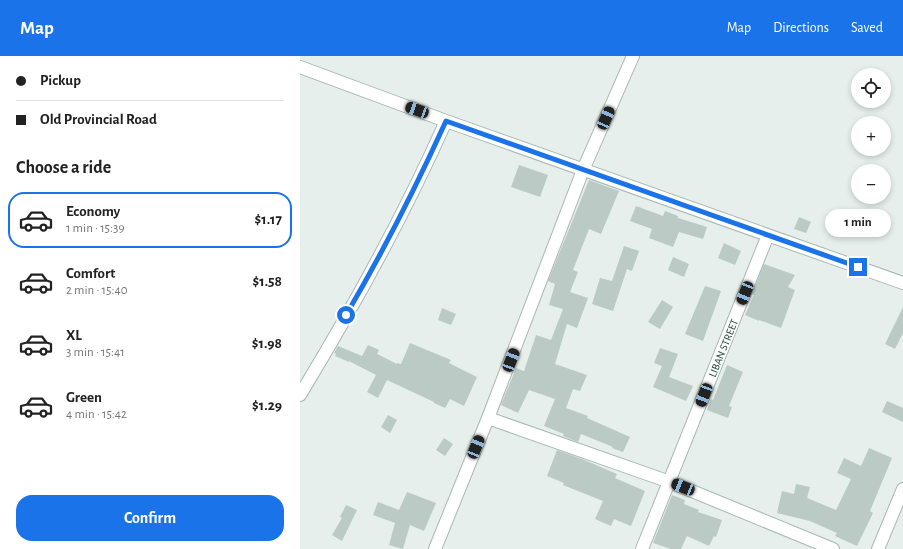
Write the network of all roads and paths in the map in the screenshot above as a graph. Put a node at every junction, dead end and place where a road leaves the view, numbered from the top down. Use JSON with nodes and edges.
{"nodes":[{"id":1,"x":633,"y":56,"type":"edge"},
{"id":2,"x":300,"y":67,"type":"edge"},
{"id":3,"x":446,"y":121,"type":"junction"},
{"id":4,"x":583,"y":170,"type":"junction"},
{"id":5,"x":768,"y":235,"type":"junction"},
{"id":6,"x":903,"y":283,"type":"edge"},
{"id":7,"x":300,"y":395,"type":"edge"},
{"id":8,"x":488,"y":418,"type":"junction"},
{"id":9,"x":670,"y":482,"type":"junction"},
{"id":10,"x":903,"y":489,"type":"edge"},
{"id":11,"x":435,"y":549,"type":"edge"},
{"id":12,"x":642,"y":549,"type":"edge"},
{"id":13,"x":833,"y":549,"type":"edge"},
{"id":14,"x":878,"y":549,"type":"edge"}],
"edges":[{"from":1,"to":4,"type":"street"},
{"from":2,"to":3,"type":"street"},
{"from":3,"to":4,"type":"street"},
{"from":3,"to":7,"type":"street"},
{"from":4,"to":5,"type":"street"},
{"from":4,"to":8,"type":"street"},
{"from":5,"to":6,"type":"street"},
{"from":5,"to":9,"type":"street","name":"LIBAN STREET"},
{"from":8,"to":9,"type":"street"},
{"from":8,"to":11,"type":"street"},
{"from":9,"to":12,"type":"street","name":"LIBAN STREET"},
{"from":9,"to":13,"type":"street"},
{"from":10,"to":14,"type":"street"}]}
